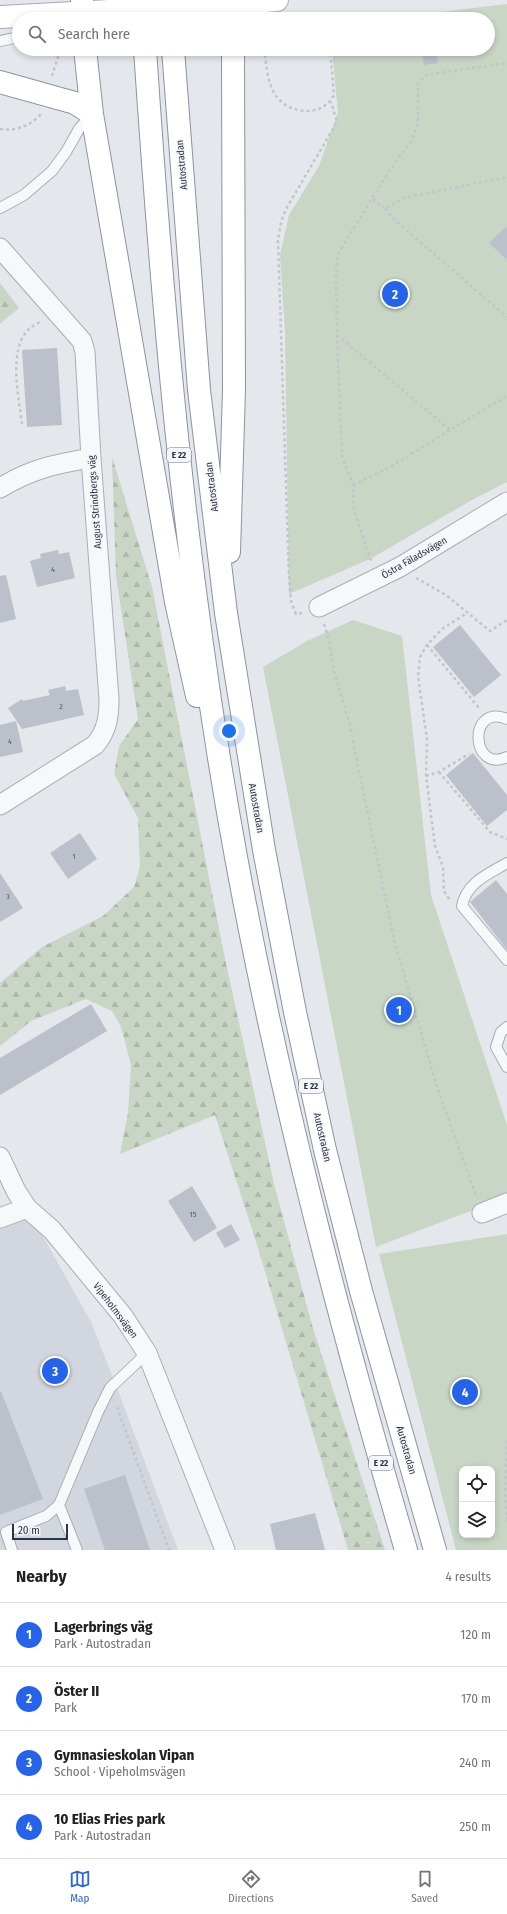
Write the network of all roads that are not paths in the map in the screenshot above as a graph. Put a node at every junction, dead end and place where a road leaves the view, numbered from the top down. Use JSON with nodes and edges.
{"nodes":[{"id":1,"x":142,"y":0,"type":"edge"},
{"id":2,"x":169,"y":0,"type":"edge"},
{"id":3,"x":276,"y":0,"type":"edge"},
{"id":4,"x":226,"y":7,"type":"edge"},
{"id":5,"x":96,"y":12,"type":"edge"},
{"id":6,"x":143,"y":12,"type":"edge"},
{"id":7,"x":170,"y":12,"type":"edge"},
{"id":8,"x":12,"y":16,"type":"edge"},
{"id":9,"x":0,"y":17,"type":"edge"},
{"id":10,"x":12,"y":38,"type":"edge"},
{"id":11,"x":0,"y":41,"type":"edge"},
{"id":12,"x":86,"y":56,"type":"edge"},
{"id":13,"x":146,"y":56,"type":"edge"},
{"id":14,"x":174,"y":56,"type":"edge"},
{"id":15,"x":233,"y":56,"type":"edge"},
{"id":16,"x":0,"y":82,"type":"edge"},
{"id":17,"x":92,"y":114,"type":"junction"},
{"id":18,"x":0,"y":208,"type":"edge"},
{"id":19,"x":0,"y":248,"type":"edge"},
{"id":20,"x":90,"y":458,"type":"junction"},
{"id":21,"x":0,"y":488,"type":"edge"},
{"id":22,"x":507,"y":502,"type":"edge"},
{"id":23,"x":319,"y":607,"type":"road end"},
{"id":24,"x":226,"y":613,"type":"junction"},
{"id":25,"x":507,"y":719,"type":"edge"},
{"id":26,"x":507,"y":757,"type":"edge"},
{"id":27,"x":0,"y":805,"type":"edge"},
{"id":28,"x":236,"y":858,"type":"junction"},
{"id":29,"x":507,"y":864,"type":"edge"},
{"id":30,"x":507,"y":960,"type":"edge"},
{"id":31,"x":507,"y":1026,"type":"edge"},
{"id":32,"x":507,"y":1067,"type":"edge"},
{"id":33,"x":0,"y":1156,"type":"edge"},
{"id":34,"x":507,"y":1204,"type":"edge"},
{"id":35,"x":27,"y":1208,"type":"junction"},
{"id":36,"x":482,"y":1213,"type":"road end"},
{"id":37,"x":0,"y":1218,"type":"edge"},
{"id":38,"x":147,"y":1353,"type":"junction"},
{"id":39,"x":59,"y":1506,"type":"junction"},
{"id":40,"x":12,"y":1550,"type":"edge"},
{"id":41,"x":77,"y":1550,"type":"edge"},
{"id":42,"x":225,"y":1550,"type":"edge"},
{"id":43,"x":406,"y":1550,"type":"edge"},
{"id":44,"x":435,"y":1550,"type":"edge"}],
"edges":[{"from":1,"to":6,"type":"main road"},
{"from":2,"to":7,"type":"main road"},
{"from":3,"to":4,"type":"main road"},
{"from":4,"to":5,"type":"main road","bridge":true},
{"from":8,"to":9,"type":"main road"},
{"from":10,"to":11,"type":"lane"},
{"from":12,"to":17,"type":"main road"},
{"from":13,"to":28,"type":"main road","number":"E 22"},
{"from":14,"to":24,"type":"main road","name":"Autostradan","number":"E 22"},
{"from":15,"to":24,"type":"main road"},
{"from":16,"to":17,"type":"main road"},
{"from":17,"to":18,"type":"lane"},
{"from":17,"to":28,"type":"main road"},
{"from":19,"to":20,"type":"street","name":"August Strindbergs väg"},
{"from":20,"to":21,"type":"street"},
{"from":20,"to":27,"type":"street","name":"August Strindbergs väg"},
{"from":22,"to":23,"type":"street","name":"Östra Fäladsvägen"},
{"from":24,"to":44,"type":"main road","name":"Autostradan","number":"E 22"},
{"from":25,"to":26,"type":"lane"},
{"from":28,"to":43,"type":"main road","number":"E 22"},
{"from":29,"to":30,"type":"lane"},
{"from":31,"to":32,"type":"lane"},
{"from":33,"to":35,"type":"street","name":"Vipeholmsvägen"},
{"from":34,"to":36,"type":"street"},
{"from":35,"to":37,"type":"street"},
{"from":35,"to":38,"type":"street","name":"Vipeholmsvägen"},
{"from":38,"to":39,"type":"lane"},
{"from":38,"to":42,"type":"street","name":"Vipeholmsvägen"},
{"from":39,"to":40,"type":"lane"},
{"from":39,"to":41,"type":"lane"}]}
